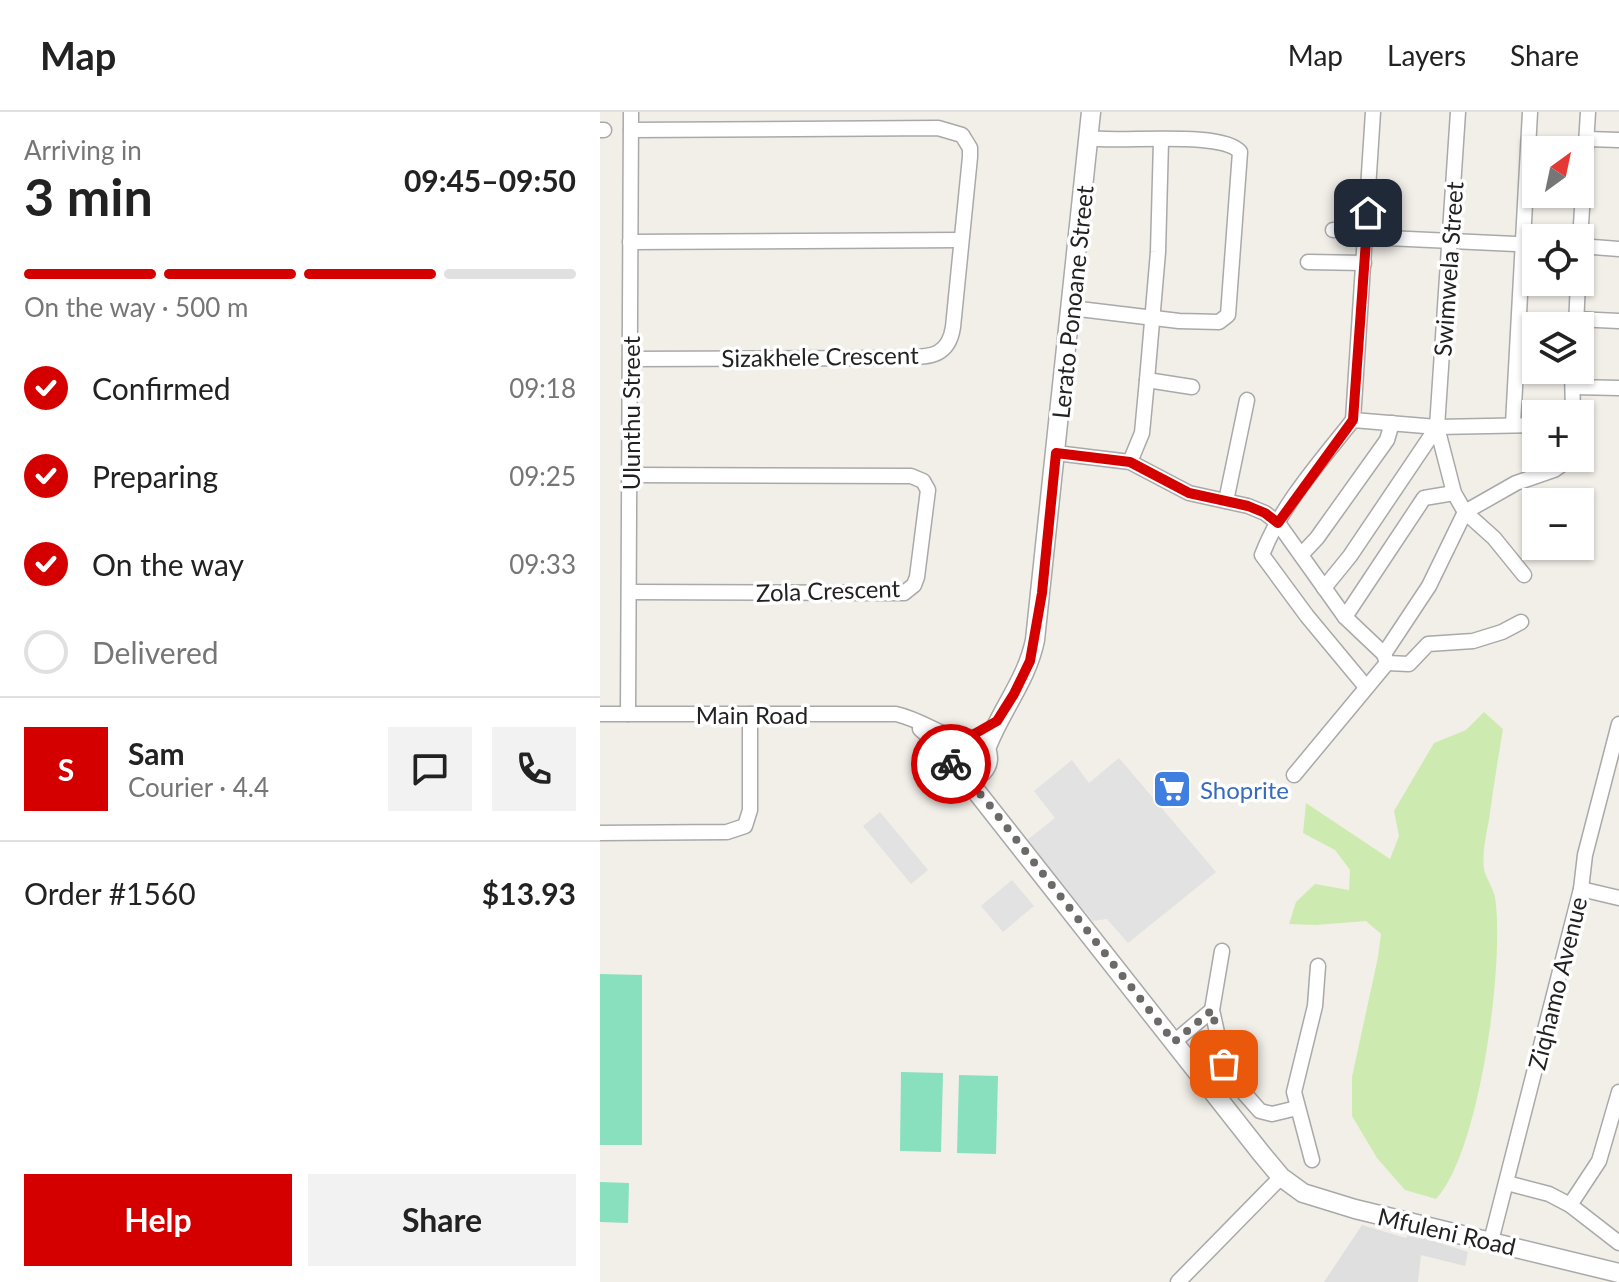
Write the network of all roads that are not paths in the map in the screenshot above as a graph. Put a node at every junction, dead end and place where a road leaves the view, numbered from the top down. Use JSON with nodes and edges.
{"nodes":[{"id":1,"x":631,"y":112,"type":"edge"},
{"id":2,"x":1091,"y":112,"type":"edge"},
{"id":3,"x":1373,"y":112,"type":"edge"},
{"id":4,"x":1458,"y":112,"type":"edge"},
{"id":5,"x":1530,"y":112,"type":"edge"},
{"id":6,"x":1588,"y":112,"type":"edge"},
{"id":7,"x":631,"y":130,"type":"junction"},
{"id":8,"x":1587,"y":136,"type":"edge"},
{"id":9,"x":1088,"y":138,"type":"junction"},
{"id":10,"x":1594,"y":139,"type":"edge"},
{"id":11,"x":1619,"y":140,"type":"edge"},
{"id":12,"x":1161,"y":141,"type":"junction"},
{"id":13,"x":1530,"y":224,"type":"edge"},
{"id":14,"x":1333,"y":230,"type":"dead end"},
{"id":15,"x":1366,"y":233,"type":"junction"},
{"id":16,"x":961,"y":240,"type":"junction"},
{"id":17,"x":1451,"y":240,"type":"junction"},
{"id":18,"x":630,"y":242,"type":"junction"},
{"id":19,"x":1522,"y":244,"type":"edge"},
{"id":20,"x":1594,"y":246,"type":"edge"},
{"id":21,"x":1619,"y":249,"type":"edge"},
{"id":22,"x":1308,"y":262,"type":"dead end"},
{"id":23,"x":1364,"y":263,"type":"junction"},
{"id":24,"x":1525,"y":296,"type":"edge"},
{"id":25,"x":1071,"y":308,"type":"junction"},
{"id":26,"x":1151,"y":317,"type":"junction"},
{"id":27,"x":1619,"y":321,"type":"edge"},
{"id":28,"x":1594,"y":322,"type":"edge"},
{"id":29,"x":630,"y":359,"type":"junction"},
{"id":30,"x":1147,"y":380,"type":"junction"},
{"id":31,"x":1573,"y":384,"type":"edge"},
{"id":32,"x":1192,"y":387,"type":"dead end"},
{"id":33,"x":1573,"y":387,"type":"junction"},
{"id":34,"x":1619,"y":388,"type":"edge"},
{"id":35,"x":1247,"y":400,"type":"dead end"},
{"id":36,"x":1573,"y":400,"type":"edge"},
{"id":37,"x":1353,"y":420,"type":"junction"},
{"id":38,"x":1392,"y":423,"type":"junction"},
{"id":39,"x":1513,"y":424,"type":"junction"},
{"id":40,"x":1522,"y":424,"type":"edge"},
{"id":41,"x":1437,"y":427,"type":"junction"},
{"id":42,"x":1056,"y":453,"type":"junction"},
{"id":43,"x":1130,"y":462,"type":"junction"},
{"id":44,"x":1548,"y":472,"type":"edge"},
{"id":45,"x":630,"y":475,"type":"junction"},
{"id":46,"x":1454,"y":493,"type":"junction"},
{"id":47,"x":1226,"y":501,"type":"junction"},
{"id":48,"x":1465,"y":512,"type":"junction"},
{"id":49,"x":1278,"y":523,"type":"junction"},
{"id":50,"x":1301,"y":555,"type":"junction"},
{"id":51,"x":1524,"y":575,"type":"dead end"},
{"id":52,"x":1324,"y":588,"type":"junction"},
{"id":53,"x":629,"y":592,"type":"junction"},
{"id":54,"x":1345,"y":617,"type":"junction"},
{"id":55,"x":1521,"y":622,"type":"dead end"},
{"id":56,"x":1386,"y":658,"type":"junction"},
{"id":57,"x":1366,"y":687,"type":"junction"},
{"id":58,"x":600,"y":714,"type":"edge"},
{"id":59,"x":628,"y":714,"type":"junction"},
{"id":60,"x":750,"y":714,"type":"junction"},
{"id":61,"x":997,"y":721,"type":"junction"},
{"id":62,"x":1619,"y":724,"type":"edge"},
{"id":63,"x":960,"y":745,"type":"junction"},
{"id":64,"x":986,"y":749,"type":"junction"},
{"id":65,"x":974,"y":774,"type":"junction"},
{"id":66,"x":1294,"y":775,"type":"dead end"},
{"id":67,"x":600,"y":833,"type":"edge"},
{"id":68,"x":1581,"y":889,"type":"junction"},
{"id":69,"x":1619,"y":898,"type":"edge"},
{"id":70,"x":1222,"y":951,"type":"dead end"},
{"id":71,"x":1318,"y":966,"type":"dead end"},
{"id":72,"x":1212,"y":1010,"type":"junction"},
{"id":73,"x":1174,"y":1042,"type":"junction"},
{"id":74,"x":1619,"y":1092,"type":"edge"},
{"id":75,"x":1297,"y":1108,"type":"junction"},
{"id":76,"x":1603,"y":1150,"type":"junction"},
{"id":77,"x":1619,"y":1154,"type":"edge"},
{"id":78,"x":1312,"y":1160,"type":"dead end"},
{"id":79,"x":1281,"y":1177,"type":"junction"},
{"id":80,"x":1507,"y":1183,"type":"junction"},
{"id":81,"x":1570,"y":1205,"type":"junction"},
{"id":82,"x":1491,"y":1241,"type":"junction"},
{"id":83,"x":1619,"y":1243,"type":"edge"},
{"id":84,"x":1619,"y":1273,"type":"edge"},
{"id":85,"x":1178,"y":1282,"type":"edge"}],
"edges":[{"from":1,"to":7,"type":"street","name":"Ulunthu Street"},
{"from":2,"to":9,"type":"street","name":"Lerato Ponoane Street"},
{"from":3,"to":15,"type":"street"},
{"from":4,"to":17,"type":"street","name":"Swimwela Street"},
{"from":5,"to":13,"type":"street"},
{"from":6,"to":8,"type":"street"},
{"from":7,"to":16,"type":"street","name":"Sizakhele Crescent"},
{"from":7,"to":18,"type":"street","name":"Ulunthu Street"},
{"from":9,"to":12,"type":"street"},
{"from":9,"to":25,"type":"street","name":"Lerato Ponoane Street"},
{"from":10,"to":11,"type":"street"},
{"from":12,"to":26,"type":"street"},
{"from":12,"to":26,"type":"street"},
{"from":14,"to":15,"type":"street"},
{"from":15,"to":17,"type":"street"},
{"from":15,"to":23,"type":"street"},
{"from":16,"to":18,"type":"street"},
{"from":16,"to":29,"type":"street","name":"Sizakhele Crescent"},
{"from":17,"to":19,"type":"street"},
{"from":17,"to":41,"type":"street","name":"Swimwela Street"},
{"from":18,"to":29,"type":"street","name":"Ulunthu Street"},
{"from":20,"to":21,"type":"street"},
{"from":22,"to":23,"type":"street"},
{"from":23,"to":37,"type":"street"},
{"from":24,"to":39,"type":"street"},
{"from":25,"to":26,"type":"street"},
{"from":25,"to":42,"type":"street","name":"Lerato Ponoane Street"},
{"from":26,"to":30,"type":"street"},
{"from":27,"to":28,"type":"street"},
{"from":29,"to":45,"type":"street","name":"Ulunthu Street"},
{"from":30,"to":32,"type":"street"},
{"from":30,"to":43,"type":"street"},
{"from":31,"to":33,"type":"street"},
{"from":33,"to":34,"type":"street"},
{"from":33,"to":36,"type":"street"},
{"from":35,"to":47,"type":"street"},
{"from":37,"to":38,"type":"street"},
{"from":37,"to":49,"type":"street"},
{"from":38,"to":41,"type":"street"},
{"from":38,"to":50,"type":"street"},
{"from":39,"to":40,"type":"street"},
{"from":39,"to":41,"type":"street"},
{"from":41,"to":46,"type":"street"},
{"from":41,"to":52,"type":"street"},
{"from":42,"to":43,"type":"street"},
{"from":42,"to":61,"type":"street","name":"Lerato Ponoane Street"},
{"from":43,"to":47,"type":"street"},
{"from":44,"to":48,"type":"street"},
{"from":45,"to":53,"type":"street","name":"Ulunthu Street"},
{"from":45,"to":53,"type":"street","name":"Zola Crescent"},
{"from":46,"to":48,"type":"street"},
{"from":46,"to":54,"type":"street"},
{"from":47,"to":49,"type":"street"},
{"from":48,"to":51,"type":"street"},
{"from":48,"to":56,"type":"street"},
{"from":49,"to":50,"type":"street"},
{"from":49,"to":57,"type":"street"},
{"from":50,"to":52,"type":"street"},
{"from":52,"to":54,"type":"street"},
{"from":53,"to":59,"type":"street","name":"Ulunthu Street"},
{"from":54,"to":56,"type":"street"},
{"from":55,"to":56,"type":"street"},
{"from":56,"to":57,"type":"street"},
{"from":57,"to":66,"type":"street"},
{"from":58,"to":59,"type":"street","name":"Main Road"},
{"from":59,"to":60,"type":"street","name":"Main Road"},
{"from":60,"to":63,"type":"street","name":"Main Road"},
{"from":60,"to":67,"type":"street"},
{"from":61,"to":63,"type":"street","name":"Lerato Ponoane Street"},
{"from":61,"to":64,"type":"street","name":"Lerato Ponoane Street"},
{"from":62,"to":68,"type":"street","name":"Ziqhamo Avenue"},
{"from":63,"to":64,"type":"street"},
{"from":63,"to":65,"type":"street"},
{"from":64,"to":65,"type":"street"},
{"from":65,"to":73,"type":"street"},
{"from":68,"to":69,"type":"street"},
{"from":68,"to":80,"type":"street","name":"Ziqhamo Avenue"},
{"from":70,"to":72,"type":"street"},
{"from":71,"to":75,"type":"street"},
{"from":72,"to":73,"type":"street"},
{"from":72,"to":75,"type":"street"},
{"from":73,"to":79,"type":"street"},
{"from":74,"to":76,"type":"street"},
{"from":75,"to":78,"type":"street"},
{"from":76,"to":77,"type":"street"},
{"from":76,"to":81,"type":"street"},
{"from":79,"to":82,"type":"street","name":"Mfuleni Road"},
{"from":79,"to":85,"type":"street"},
{"from":80,"to":81,"type":"street"},
{"from":80,"to":82,"type":"street","name":"Ziqhamo Avenue"},
{"from":81,"to":83,"type":"street"},
{"from":82,"to":84,"type":"street","name":"Mfuleni Road"}]}
